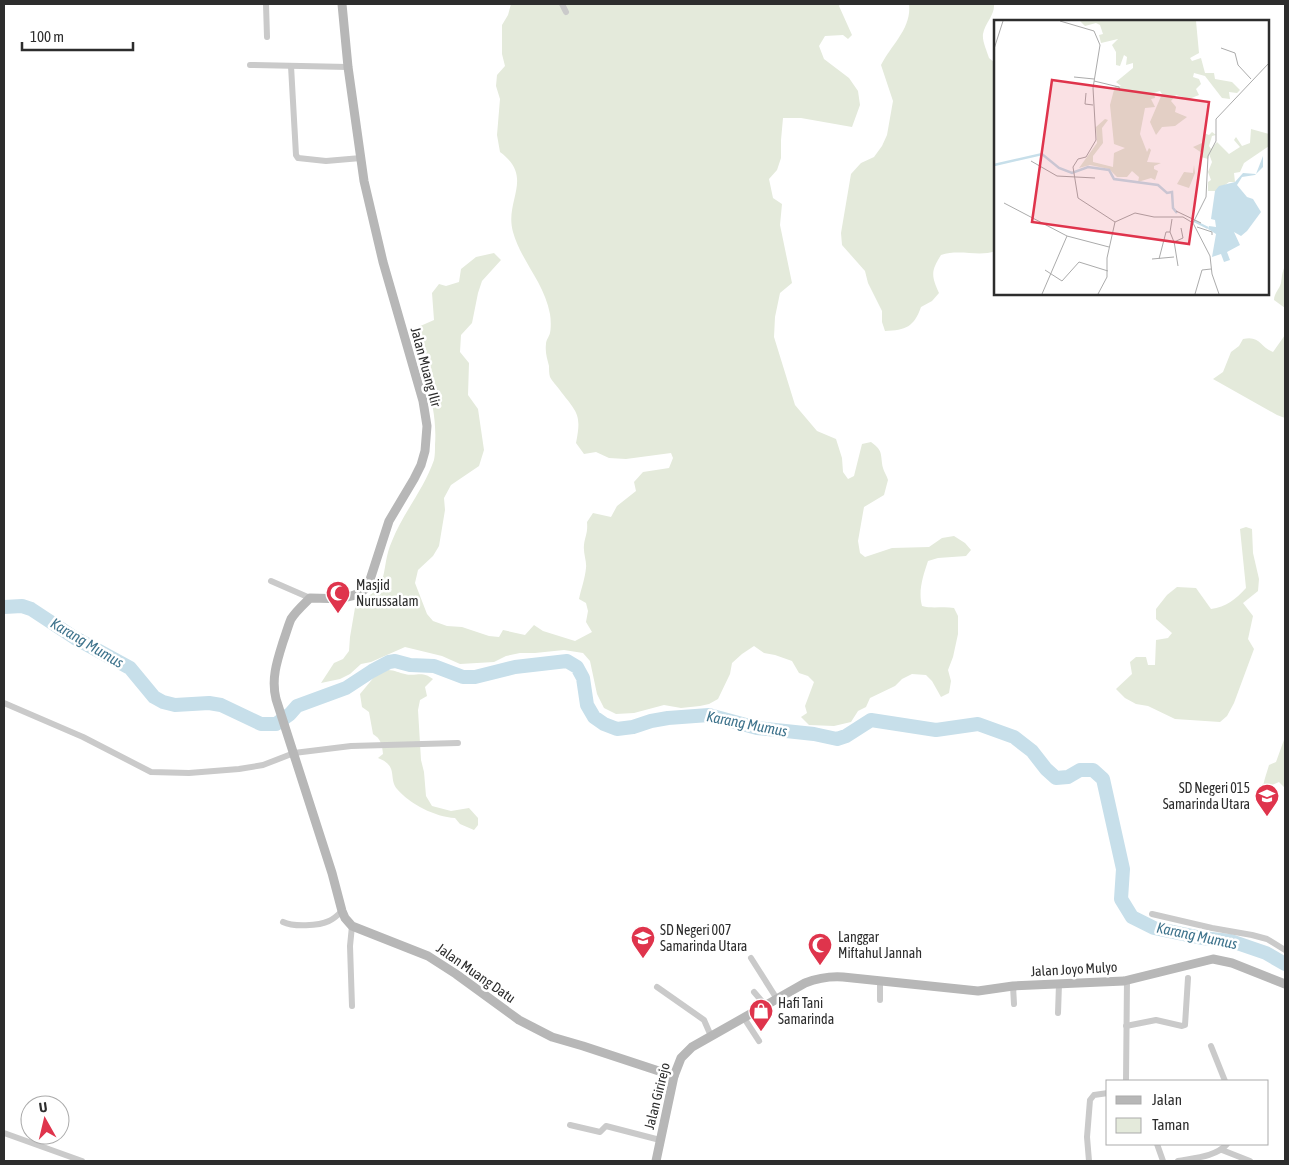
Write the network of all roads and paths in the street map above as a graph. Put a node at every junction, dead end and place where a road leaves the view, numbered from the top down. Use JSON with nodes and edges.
{"nodes":[{"id":1,"x":266,"y":4,"type":"edge"},
{"id":2,"x":342,"y":4,"type":"edge"},
{"id":3,"x":562,"y":4,"type":"edge"},
{"id":4,"x":566,"y":12,"type":"dead end"},
{"id":5,"x":267,"y":37,"type":"dead end"},
{"id":6,"x":250,"y":65,"type":"dead end"},
{"id":7,"x":291,"y":66,"type":"junction"},
{"id":8,"x":348,"y":67,"type":"junction"},
{"id":9,"x":361,"y":158,"type":"junction"},
{"id":10,"x":271,"y":581,"type":"dead end"},
{"id":11,"x":310,"y":598,"type":"junction"},
{"id":12,"x":4,"y":703,"type":"edge"},
{"id":13,"x":458,"y":743,"type":"dead end"},
{"id":14,"x":293,"y":752,"type":"junction"},
{"id":15,"x":342,"y":911,"type":"junction"},
{"id":16,"x":1152,"y":914,"type":"dead end"},
{"id":17,"x":283,"y":922,"type":"dead end"},
{"id":18,"x":352,"y":926,"type":"junction"},
{"id":19,"x":1285,"y":950,"type":"edge"},
{"id":20,"x":751,"y":958,"type":"dead end"},
{"id":21,"x":1188,"y":978,"type":"dead end"},
{"id":22,"x":880,"y":980,"type":"junction"},
{"id":23,"x":1127,"y":980,"type":"junction"},
{"id":24,"x":1059,"y":984,"type":"junction"},
{"id":25,"x":1285,"y":984,"type":"edge"},
{"id":26,"x":1013,"y":986,"type":"junction"},
{"id":27,"x":657,"y":987,"type":"dead end"},
{"id":28,"x":978,"y":991,"type":"joint"},
{"id":29,"x":754,"y":992,"type":"dead end"},
{"id":30,"x":777,"y":999,"type":"junction"},
{"id":31,"x":880,"y":1000,"type":"dead end"},
{"id":32,"x":1014,"y":1004,"type":"dead end"},
{"id":33,"x":352,"y":1006,"type":"dead end"},
{"id":34,"x":766,"y":1006,"type":"junction"},
{"id":35,"x":1058,"y":1013,"type":"dead end"},
{"id":36,"x":744,"y":1018,"type":"junction"},
{"id":37,"x":1126,"y":1026,"type":"junction"},
{"id":38,"x":711,"y":1036,"type":"junction"},
{"id":39,"x":759,"y":1041,"type":"dead end"},
{"id":40,"x":1211,"y":1046,"type":"dead end"},
{"id":41,"x":674,"y":1076,"type":"junction"},
{"id":42,"x":1126,"y":1080,"type":"edge"},
{"id":43,"x":1225,"y":1080,"type":"edge"},
{"id":44,"x":1106,"y":1093,"type":"edge"},
{"id":45,"x":570,"y":1125,"type":"dead end"},
{"id":46,"x":4,"y":1133,"type":"edge"},
{"id":47,"x":660,"y":1140,"type":"junction"},
{"id":48,"x":1157,"y":1145,"type":"edge"},
{"id":49,"x":1225,"y":1145,"type":"edge"},
{"id":50,"x":1222,"y":1150,"type":"junction"},
{"id":51,"x":82,"y":1161,"type":"edge"},
{"id":52,"x":656,"y":1161,"type":"edge"},
{"id":53,"x":1089,"y":1161,"type":"edge"},
{"id":54,"x":1164,"y":1161,"type":"edge"},
{"id":55,"x":1178,"y":1161,"type":"edge"},
{"id":56,"x":1250,"y":1161,"type":"edge"}],
"edges":[{"from":1,"to":5,"type":"street"},
{"from":2,"to":8,"type":"main road","name":"Jalan Muang Ilir"},
{"from":3,"to":4,"type":"street"},
{"from":6,"to":7,"type":"street"},
{"from":7,"to":8,"type":"street"},
{"from":7,"to":9,"type":"street"},
{"from":8,"to":9,"type":"main road","name":"Jalan Muang Ilir"},
{"from":9,"to":11,"type":"main road","name":"Jalan Muang Ilir"},
{"from":10,"to":11,"type":"street"},
{"from":11,"to":14,"type":"main road"},
{"from":12,"to":14,"type":"street"},
{"from":13,"to":14,"type":"street"},
{"from":14,"to":15,"type":"main road"},
{"from":15,"to":17,"type":"street"},
{"from":15,"to":18,"type":"main road"},
{"from":16,"to":19,"type":"street"},
{"from":18,"to":33,"type":"street"},
{"from":18,"to":41,"type":"main road","name":"Jalan Muang Datu"},
{"from":20,"to":30,"type":"street"},
{"from":21,"to":37,"type":"street"},
{"from":22,"to":28,"type":"main road","name":"Jalan Girirejo"},
{"from":22,"to":30,"type":"main road","name":"Jalan Girirejo"},
{"from":22,"to":31,"type":"street"},
{"from":23,"to":24,"type":"main road","name":"Jalan Joyo Mulyo"},
{"from":23,"to":25,"type":"main road","name":"Jalan Joyo Mulyo"},
{"from":23,"to":37,"type":"street"},
{"from":24,"to":26,"type":"main road","name":"Jalan Joyo Mulyo"},
{"from":24,"to":35,"type":"street"},
{"from":26,"to":28,"type":"main road","name":"Jalan Joyo Mulyo"},
{"from":26,"to":32,"type":"street"},
{"from":27,"to":38,"type":"street"},
{"from":29,"to":34,"type":"street"},
{"from":30,"to":34,"type":"main road","name":"Jalan Girirejo"},
{"from":34,"to":36,"type":"main road","name":"Jalan Girirejo"},
{"from":36,"to":38,"type":"main road","name":"Jalan Girirejo"},
{"from":36,"to":39,"type":"street"},
{"from":37,"to":42,"type":"street"},
{"from":38,"to":41,"type":"main road","name":"Jalan Girirejo"},
{"from":40,"to":43,"type":"street"},
{"from":41,"to":47,"type":"main road","name":"Jalan Girirejo"},
{"from":44,"to":53,"type":"street"},
{"from":45,"to":47,"type":"street"},
{"from":46,"to":51,"type":"street"},
{"from":47,"to":52,"type":"main road","name":"Jalan Girirejo"},
{"from":48,"to":54,"type":"street"},
{"from":49,"to":50,"type":"street"},
{"from":50,"to":55,"type":"street"},
{"from":50,"to":56,"type":"street"}]}
